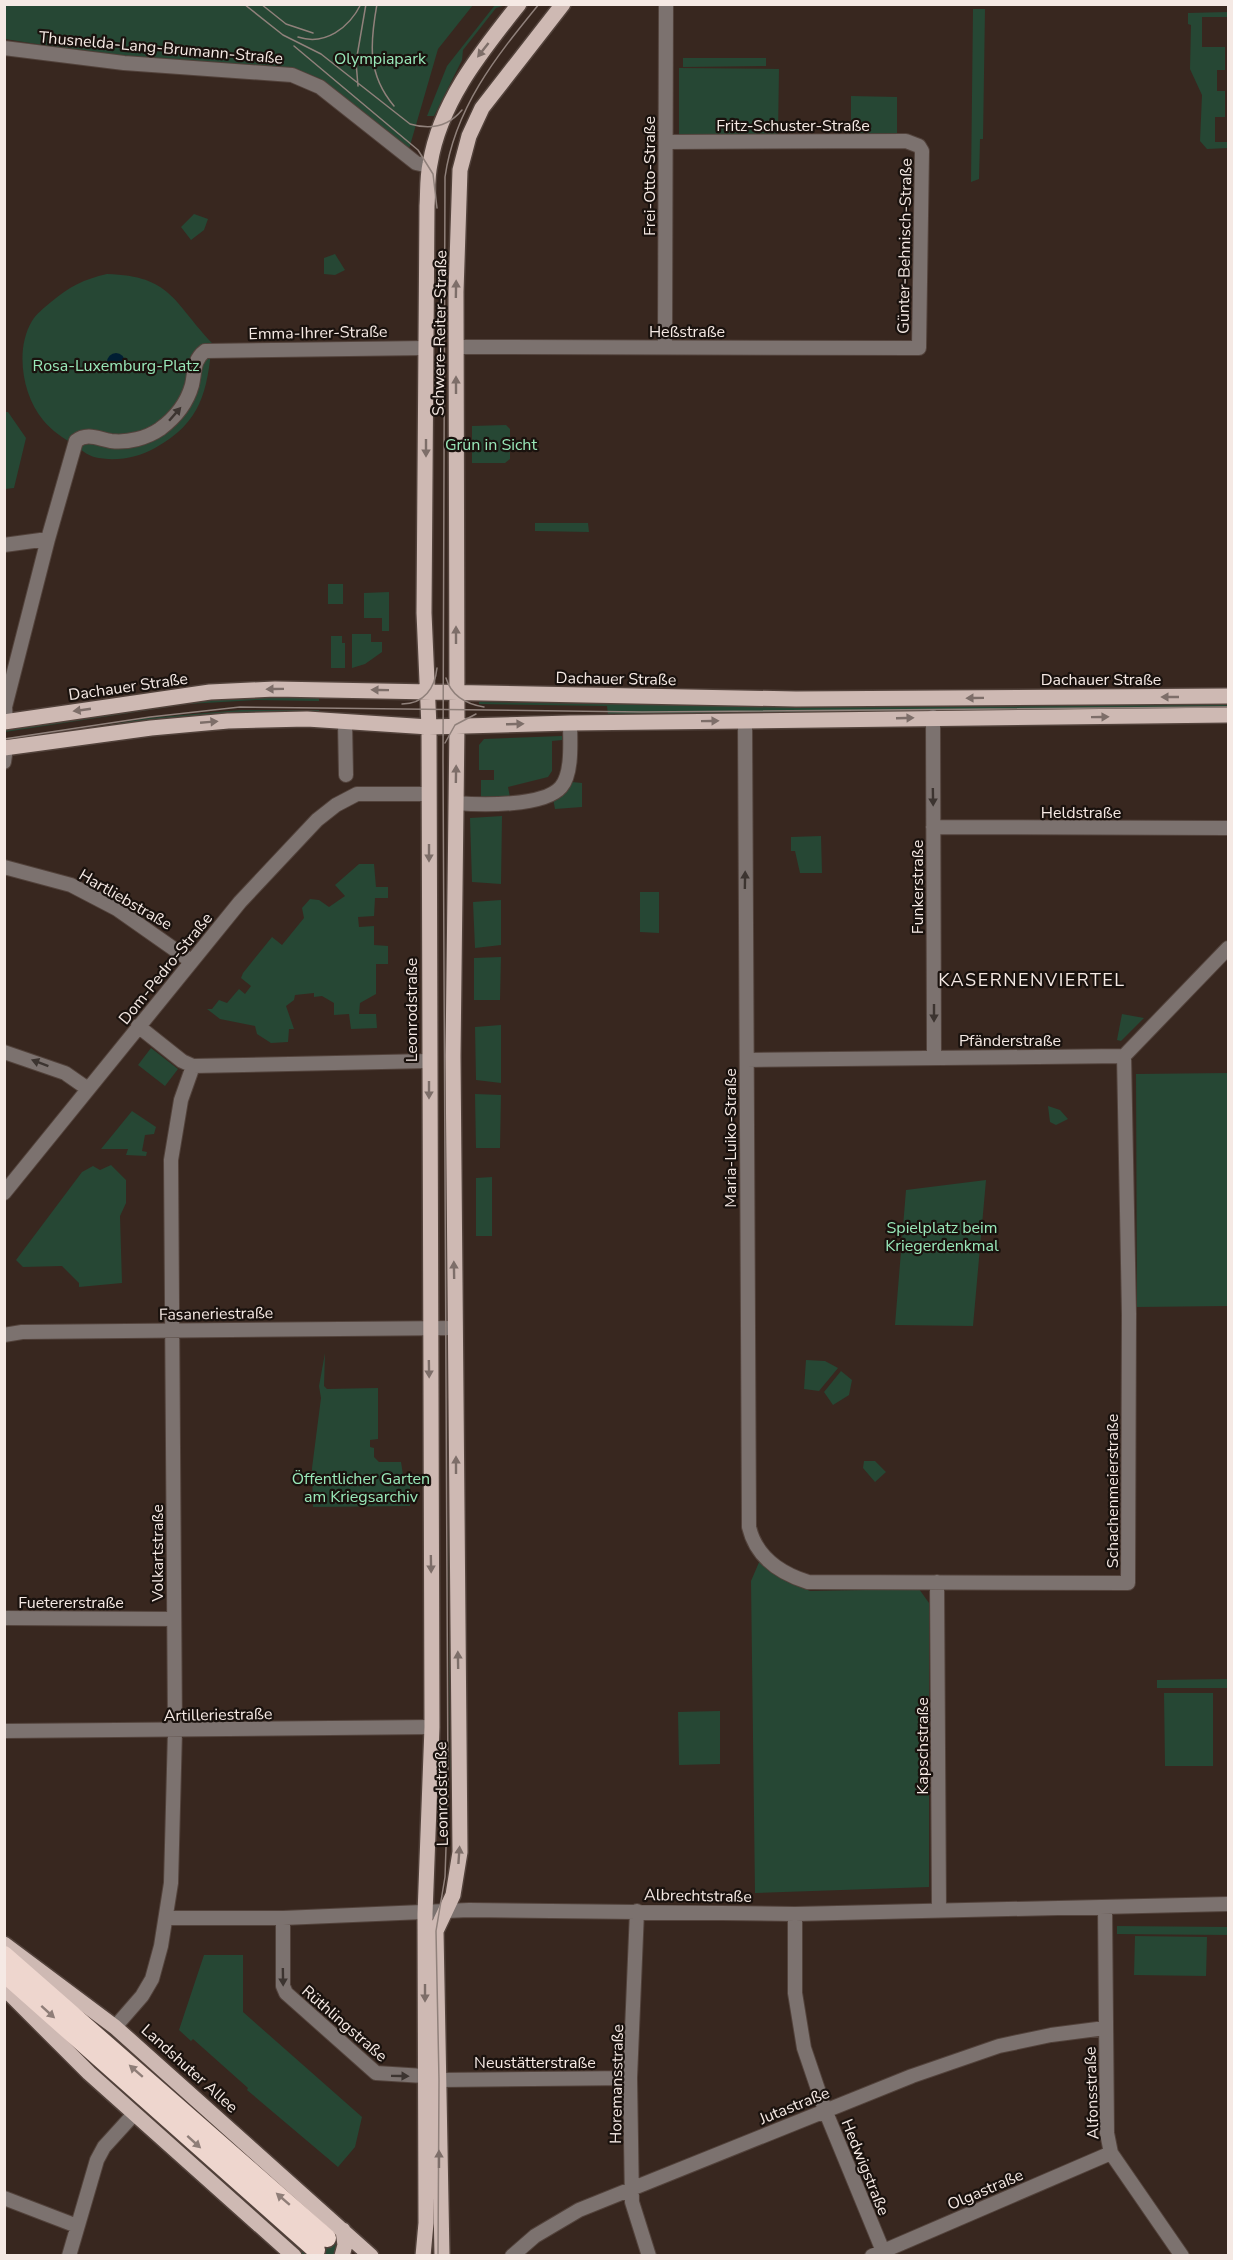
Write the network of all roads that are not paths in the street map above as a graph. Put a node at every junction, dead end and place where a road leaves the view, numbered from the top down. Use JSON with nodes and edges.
{"nodes":[{"id":1,"x":519,"y":4,"type":"edge"},
{"id":2,"x":562,"y":4,"type":"edge"},
{"id":3,"x":666,"y":4,"type":"edge"},
{"id":4,"x":4,"y":48,"type":"edge"},
{"id":5,"x":666,"y":142,"type":"junction"},
{"id":6,"x":919,"y":146,"type":"joint"},
{"id":7,"x":429,"y":166,"type":"junction"},
{"id":8,"x":456,"y":347,"type":"junction"},
{"id":9,"x":665,"y":347,"type":"junction"},
{"id":10,"x":426,"y":348,"type":"junction"},
{"id":11,"x":919,"y":348,"type":"joint"},
{"id":12,"x":48,"y":539,"type":"junction"},
{"id":13,"x":4,"y":545,"type":"edge"},
{"id":14,"x":426,"y":691,"type":"junction"},
{"id":15,"x":456,"y":693,"type":"junction"},
{"id":16,"x":1228,"y":696,"type":"edge"},
{"id":17,"x":1228,"y":716,"type":"edge"},
{"id":18,"x":933,"y":717,"type":"junction"},
{"id":19,"x":5,"y":721,"type":"edge"},
{"id":20,"x":745,"y":721,"type":"junction"},
{"id":21,"x":345,"y":723,"type":"junction"},
{"id":22,"x":570,"y":723,"type":"junction"},
{"id":23,"x":429,"y":727,"type":"junction"},
{"id":24,"x":457,"y":727,"type":"junction"},
{"id":25,"x":5,"y":753,"type":"edge"},
{"id":26,"x":357,"y":794,"type":"junction"},
{"id":27,"x":428,"y":794,"type":"junction"},
{"id":28,"x":456,"y":803,"type":"junction"},
{"id":29,"x":933,"y":827,"type":"junction"},
{"id":30,"x":1228,"y":828,"type":"edge"},
{"id":31,"x":4,"y":867,"type":"edge"},
{"id":32,"x":1228,"y":948,"type":"edge"},
{"id":33,"x":191,"y":961,"type":"junction"},
{"id":34,"x":138,"y":1026,"type":"junction"},
{"id":35,"x":4,"y":1052,"type":"edge"},
{"id":36,"x":1124,"y":1056,"type":"junction"},
{"id":37,"x":934,"y":1058,"type":"junction"},
{"id":38,"x":747,"y":1060,"type":"junction"},
{"id":39,"x":429,"y":1061,"type":"junction"},
{"id":40,"x":193,"y":1066,"type":"junction"},
{"id":41,"x":88,"y":1089,"type":"junction"},
{"id":42,"x":4,"y":1193,"type":"edge"},
{"id":43,"x":455,"y":1328,"type":"junction"},
{"id":44,"x":429,"y":1329,"type":"junction"},
{"id":45,"x":172,"y":1330,"type":"junction"},
{"id":46,"x":4,"y":1335,"type":"edge"},
{"id":47,"x":760,"y":1552,"type":"joint"},
{"id":48,"x":937,"y":1582,"type":"junction"},
{"id":49,"x":4,"y":1618,"type":"edge"},
{"id":50,"x":174,"y":1619,"type":"junction"},
{"id":51,"x":432,"y":1727,"type":"junction"},
{"id":52,"x":4,"y":1731,"type":"edge"},
{"id":53,"x":175,"y":1731,"type":"junction"},
{"id":54,"x":1228,"y":1904,"type":"edge"},
{"id":55,"x":1105,"y":1908,"type":"junction"},
{"id":56,"x":939,"y":1909,"type":"junction"},
{"id":57,"x":637,"y":1911,"type":"junction"},
{"id":58,"x":446,"y":1912,"type":"junction"},
{"id":59,"x":425,"y":1914,"type":"junction"},
{"id":60,"x":795,"y":1914,"type":"junction"},
{"id":61,"x":166,"y":1918,"type":"junction"},
{"id":62,"x":283,"y":1918,"type":"junction"},
{"id":63,"x":4,"y":1944,"type":"edge"},
{"id":64,"x":4,"y":1955,"type":"edge"},
{"id":65,"x":4,"y":1973,"type":"edge"},
{"id":66,"x":4,"y":1988,"type":"edge"},
{"id":67,"x":114,"y":2027,"type":"junction"},
{"id":68,"x":1105,"y":2028,"type":"junction"},
{"id":69,"x":431,"y":2078,"type":"junction"},
{"id":70,"x":630,"y":2078,"type":"junction"},
{"id":71,"x":825,"y":2110,"type":"junction"},
{"id":72,"x":134,"y":2114,"type":"junction"},
{"id":73,"x":1111,"y":2153,"type":"junction"},
{"id":74,"x":632,"y":2187,"type":"junction"},
{"id":75,"x":4,"y":2198,"type":"edge"},
{"id":76,"x":77,"y":2226,"type":"junction"},
{"id":77,"x":329,"y":2239,"type":"junction"},
{"id":78,"x":423,"y":2251,"type":"edge"},
{"id":79,"x":880,"y":2254,"type":"edge"},
{"id":80,"x":69,"y":2256,"type":"edge"},
{"id":81,"x":294,"y":2256,"type":"edge"},
{"id":82,"x":342,"y":2256,"type":"edge"},
{"id":83,"x":371,"y":2256,"type":"edge"},
{"id":84,"x":409,"y":2256,"type":"edge"},
{"id":85,"x":442,"y":2256,"type":"edge"},
{"id":86,"x":512,"y":2256,"type":"edge"},
{"id":87,"x":650,"y":2256,"type":"edge"},
{"id":88,"x":1182,"y":2256,"type":"edge"}],
"edges":[{"from":1,"to":7,"type":"main road","name":"Schwere-Reiter-Straße","one_way":true},
{"from":8,"to":2,"type":"main road","name":"Schwere-Reiter-Straße","one_way":true},
{"from":3,"to":5,"type":"street","name":"Frei-Otto-Straße"},
{"from":4,"to":7,"type":"street","name":"Thusnelda-Lang-Brumann-Straße"},
{"from":5,"to":6,"type":"street","name":"Fritz-Schuster-Straße"},
{"from":5,"to":9,"type":"street","name":"Frei-Otto-Straße"},
{"from":6,"to":11,"type":"street","name":"Günter-Behnisch-Straße"},
{"from":7,"to":10,"type":"main road","name":"Schwere-Reiter-Straße"},
{"from":8,"to":9,"type":"street","name":"Heßstraße"},
{"from":15,"to":8,"type":"main road","name":"Schwere-Reiter-Straße","one_way":true},
{"from":9,"to":11,"type":"street","name":"Heßstraße"},
{"from":12,"to":10,"type":"street","name":"Emma-Ihrer-Straße","one_way":true},
{"from":10,"to":14,"type":"main road","name":"Schwere-Reiter-Straße","one_way":true},
{"from":12,"to":13,"type":"street"},
{"from":12,"to":19,"type":"street"},
{"from":14,"to":15,"type":"main road","name":"Dachauer Straße"},
{"from":14,"to":19,"type":"main road","name":"Dachauer Straße","one_way":true},
{"from":14,"to":23,"type":"main road","name":"Leonrodstraße"},
{"from":16,"to":15,"type":"main road","name":"Dachauer Straße","one_way":true},
{"from":15,"to":24,"type":"main road","name":"Leonrodstraße"},
{"from":18,"to":17,"type":"main road","one_way":true},
{"from":20,"to":18,"type":"main road","one_way":true},
{"from":18,"to":29,"type":"street","name":"Funkerstraße","one_way":true},
{"from":22,"to":20,"type":"main road","one_way":true},
{"from":38,"to":20,"type":"street","name":"Maria-Luiko-Straße","one_way":true},
{"from":21,"to":23,"type":"main road"},
{"from":25,"to":21,"type":"main road","one_way":true},
{"from":21,"to":26,"type":"street"},
{"from":24,"to":22,"type":"main road","one_way":true},
{"from":22,"to":28,"type":"street"},
{"from":23,"to":24,"type":"main road"},
{"from":23,"to":27,"type":"main road","name":"Leonrodstraße"},
{"from":28,"to":24,"type":"main road","name":"Leonrodstraße","one_way":true},
{"from":26,"to":27,"type":"street"},
{"from":26,"to":33,"type":"street","name":"Dom-Pedro-Straße"},
{"from":27,"to":39,"type":"main road","name":"Leonrodstraße","one_way":true},
{"from":43,"to":28,"type":"main road","name":"Leonrodstraße","one_way":true},
{"from":29,"to":30,"type":"street","name":"Heldstraße"},
{"from":29,"to":37,"type":"street","name":"Funkerstraße","one_way":true},
{"from":31,"to":33,"type":"street","name":"Hartliebstraße"},
{"from":32,"to":36,"type":"street"},
{"from":33,"to":34,"type":"street","name":"Dom-Pedro-Straße"},
{"from":34,"to":40,"type":"street"},
{"from":34,"to":41,"type":"street","name":"Dom-Pedro-Straße"},
{"from":41,"to":35,"type":"street","one_way":true},
{"from":36,"to":37,"type":"street","name":"Pfänderstraße"},
{"from":36,"to":48,"type":"street","name":"Schachenmeierstraße"},
{"from":37,"to":38,"type":"street","name":"Pfänderstraße"},
{"from":38,"to":47,"type":"street","name":"Maria-Luiko-Straße"},
{"from":39,"to":40,"type":"street"},
{"from":39,"to":44,"type":"main road","name":"Leonrodstraße","one_way":true},
{"from":40,"to":45,"type":"street","name":"Volkartstraße"},
{"from":41,"to":42,"type":"street","name":"Dom-Pedro-Straße"},
{"from":43,"to":44,"type":"street"},
{"from":58,"to":43,"type":"main road","name":"Leonrodstraße","one_way":true},
{"from":44,"to":45,"type":"street","name":"Fasaneriestraße"},
{"from":44,"to":51,"type":"main road","name":"Leonrodstraße","one_way":true},
{"from":45,"to":46,"type":"street","name":"Fasaneriestraße"},
{"from":45,"to":50,"type":"street","name":"Volkartstraße"},
{"from":47,"to":48,"type":"street","name":"Schachenmeierstraße"},
{"from":48,"to":56,"type":"street","name":"Kapschstraße"},
{"from":49,"to":50,"type":"street","name":"Fuetererstraße"},
{"from":50,"to":53,"type":"street","name":"Volkartstraße"},
{"from":51,"to":53,"type":"street","name":"Artilleriestraße"},
{"from":51,"to":59,"type":"main road","name":"Leonrodstraße"},
{"from":52,"to":53,"type":"street","name":"Artilleriestraße"},
{"from":53,"to":61,"type":"street","name":"Volkartstraße"},
{"from":54,"to":55,"type":"street","name":"Albrechtstraße"},
{"from":55,"to":56,"type":"street","name":"Albrechtstraße"},
{"from":55,"to":68,"type":"street","name":"Alfonsstraße"},
{"from":56,"to":60,"type":"street","name":"Albrechtstraße"},
{"from":57,"to":58,"type":"street","name":"Albrechtstraße"},
{"from":57,"to":60,"type":"street","name":"Albrechtstraße"},
{"from":57,"to":70,"type":"street","name":"Horemansstraße"},
{"from":58,"to":59,"type":"street","name":"Albrechtstraße"},
{"from":58,"to":69,"type":"main road","name":"Leonrodstraße"},
{"from":59,"to":62,"type":"street","name":"Albrechtstraße"},
{"from":59,"to":69,"type":"main road","name":"Leonrodstraße","one_way":true},
{"from":60,"to":71,"type":"street","name":"Hedwigstraße"},
{"from":61,"to":62,"type":"street","name":"Albrechtstraße"},
{"from":61,"to":67,"type":"street","name":"Volkartstraße"},
{"from":62,"to":69,"type":"street","name":"Rüthlingstraße","one_way":true},
{"from":63,"to":67,"type":"main road","name":"Landshuter Allee"},
{"from":77,"to":64,"type":"highway","name":"Landshuter Allee","one_way":true},
{"from":65,"to":77,"type":"highway","name":"Landshuter Allee","one_way":true},
{"from":66,"to":72,"type":"main road"},
{"from":67,"to":77,"type":"main road","name":"Landshuter Allee"},
{"from":68,"to":71,"type":"street","name":"Jutastraße"},
{"from":68,"to":73,"type":"street","name":"Alfonsstraße"},
{"from":69,"to":70,"type":"street","name":"Neustätterstraße"},
{"from":69,"to":78,"type":"main road","name":"Leonrodstraße"},
{"from":85,"to":69,"type":"main road","name":"Leonrodstraße","one_way":true},
{"from":70,"to":74,"type":"street","name":"Horemansstraße"},
{"from":71,"to":74,"type":"street","name":"Jutastraße"},
{"from":71,"to":79,"type":"street","name":"Hedwigstraße"},
{"from":72,"to":76,"type":"street"},
{"from":72,"to":81,"type":"main road"},
{"from":73,"to":79,"type":"street","name":"Olgastraße"},
{"from":73,"to":88,"type":"street","name":"Alfonsstraße"},
{"from":74,"to":86,"type":"street","name":"Jutastraße"},
{"from":74,"to":87,"type":"street","name":"Horemansstraße"},
{"from":75,"to":76,"type":"street"},
{"from":76,"to":80,"type":"street"},
{"from":77,"to":82,"type":"main road"},
{"from":77,"to":83,"type":"main road","name":"Landshuter Allee"},
{"from":78,"to":84,"type":"main road"}]}
